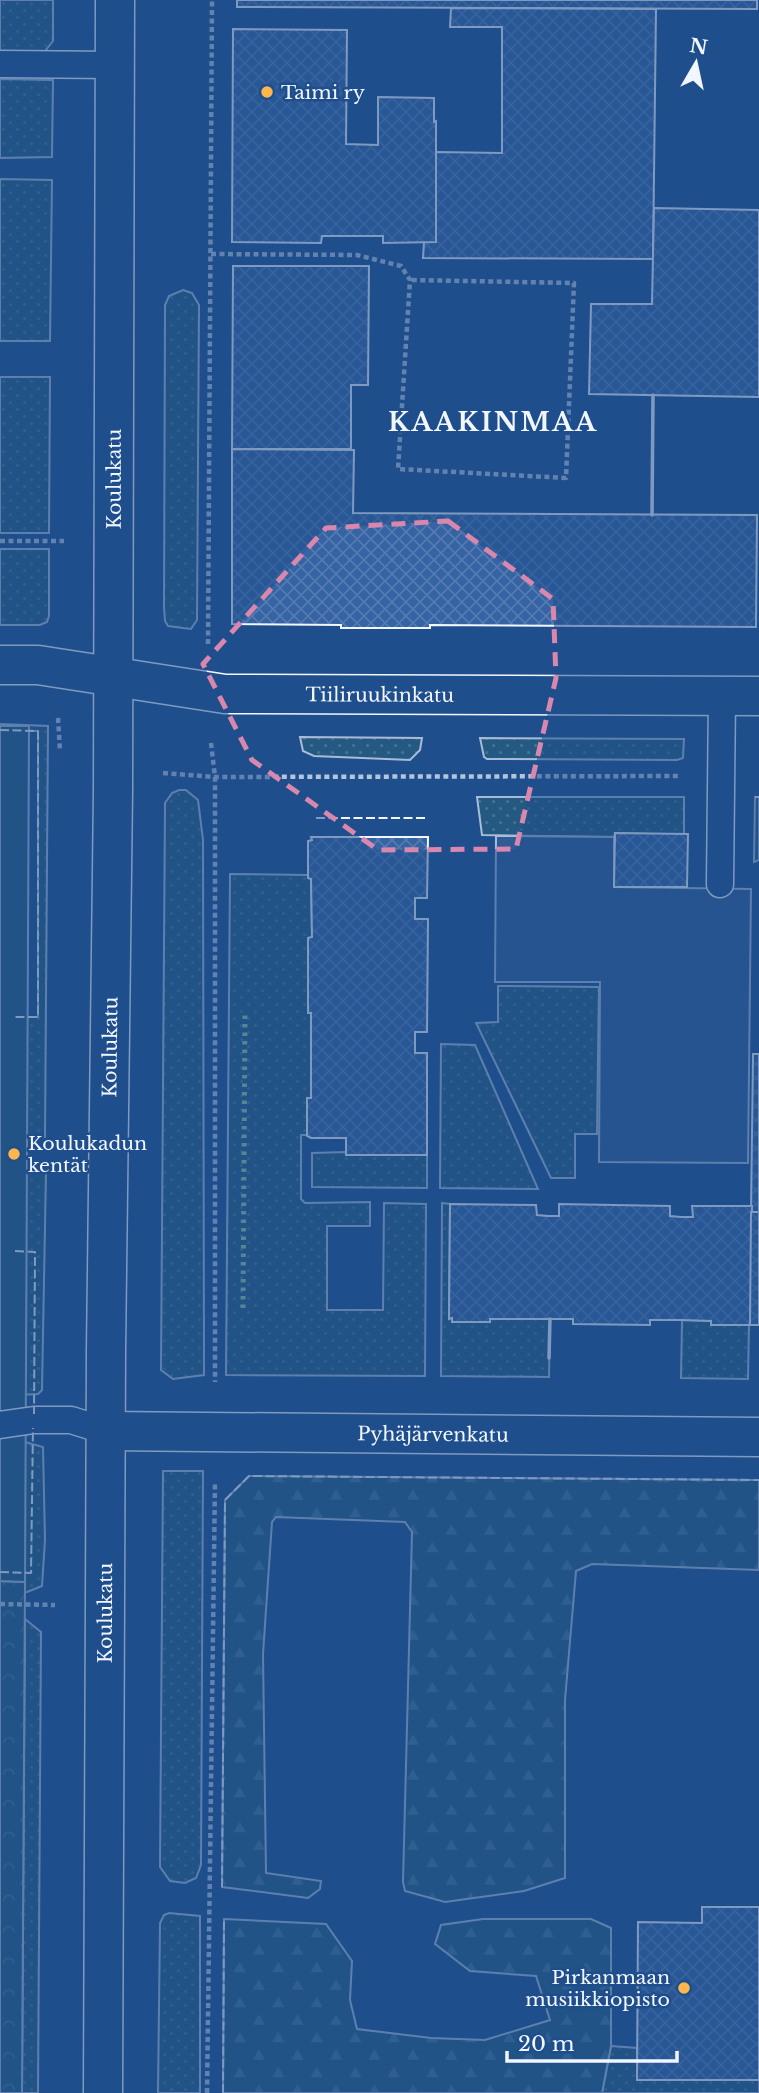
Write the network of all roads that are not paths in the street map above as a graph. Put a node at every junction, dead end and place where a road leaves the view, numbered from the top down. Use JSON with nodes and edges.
{"nodes":[{"id":1,"x":116,"y":0,"type":"edge"},
{"id":2,"x":0,"y":64,"type":"edge"},
{"id":3,"x":115,"y":65,"type":"junction"},
{"id":4,"x":0,"y":665,"type":"edge"},
{"id":5,"x":113,"y":676,"type":"junction"},
{"id":6,"x":740,"y":696,"type":"edge"},
{"id":7,"x":720,"y":884,"type":"dead end"},
{"id":8,"x":0,"y":1425,"type":"edge"},
{"id":9,"x":106,"y":1431,"type":"junction"},
{"id":10,"x":759,"y":1437,"type":"edge"},
{"id":11,"x":103,"y":2093,"type":"edge"}],
"edges":[{"from":1,"to":3,"type":"street","name":"Koulukatu"},
{"from":2,"to":3,"type":"lane"},
{"from":3,"to":5,"type":"street","name":"Koulukatu"},
{"from":4,"to":5,"type":"street","name":"Tiiliruukinkatu"},
{"from":5,"to":6,"type":"street","name":"Tiiliruukinkatu"},
{"from":5,"to":9,"type":"street","name":"Koulukatu"},
{"from":6,"to":7,"type":"lane"},
{"from":8,"to":9,"type":"lane"},
{"from":9,"to":10,"type":"street","name":"Pyhäjärvenkatu"},
{"from":9,"to":11,"type":"street","name":"Koulukatu"}]}
